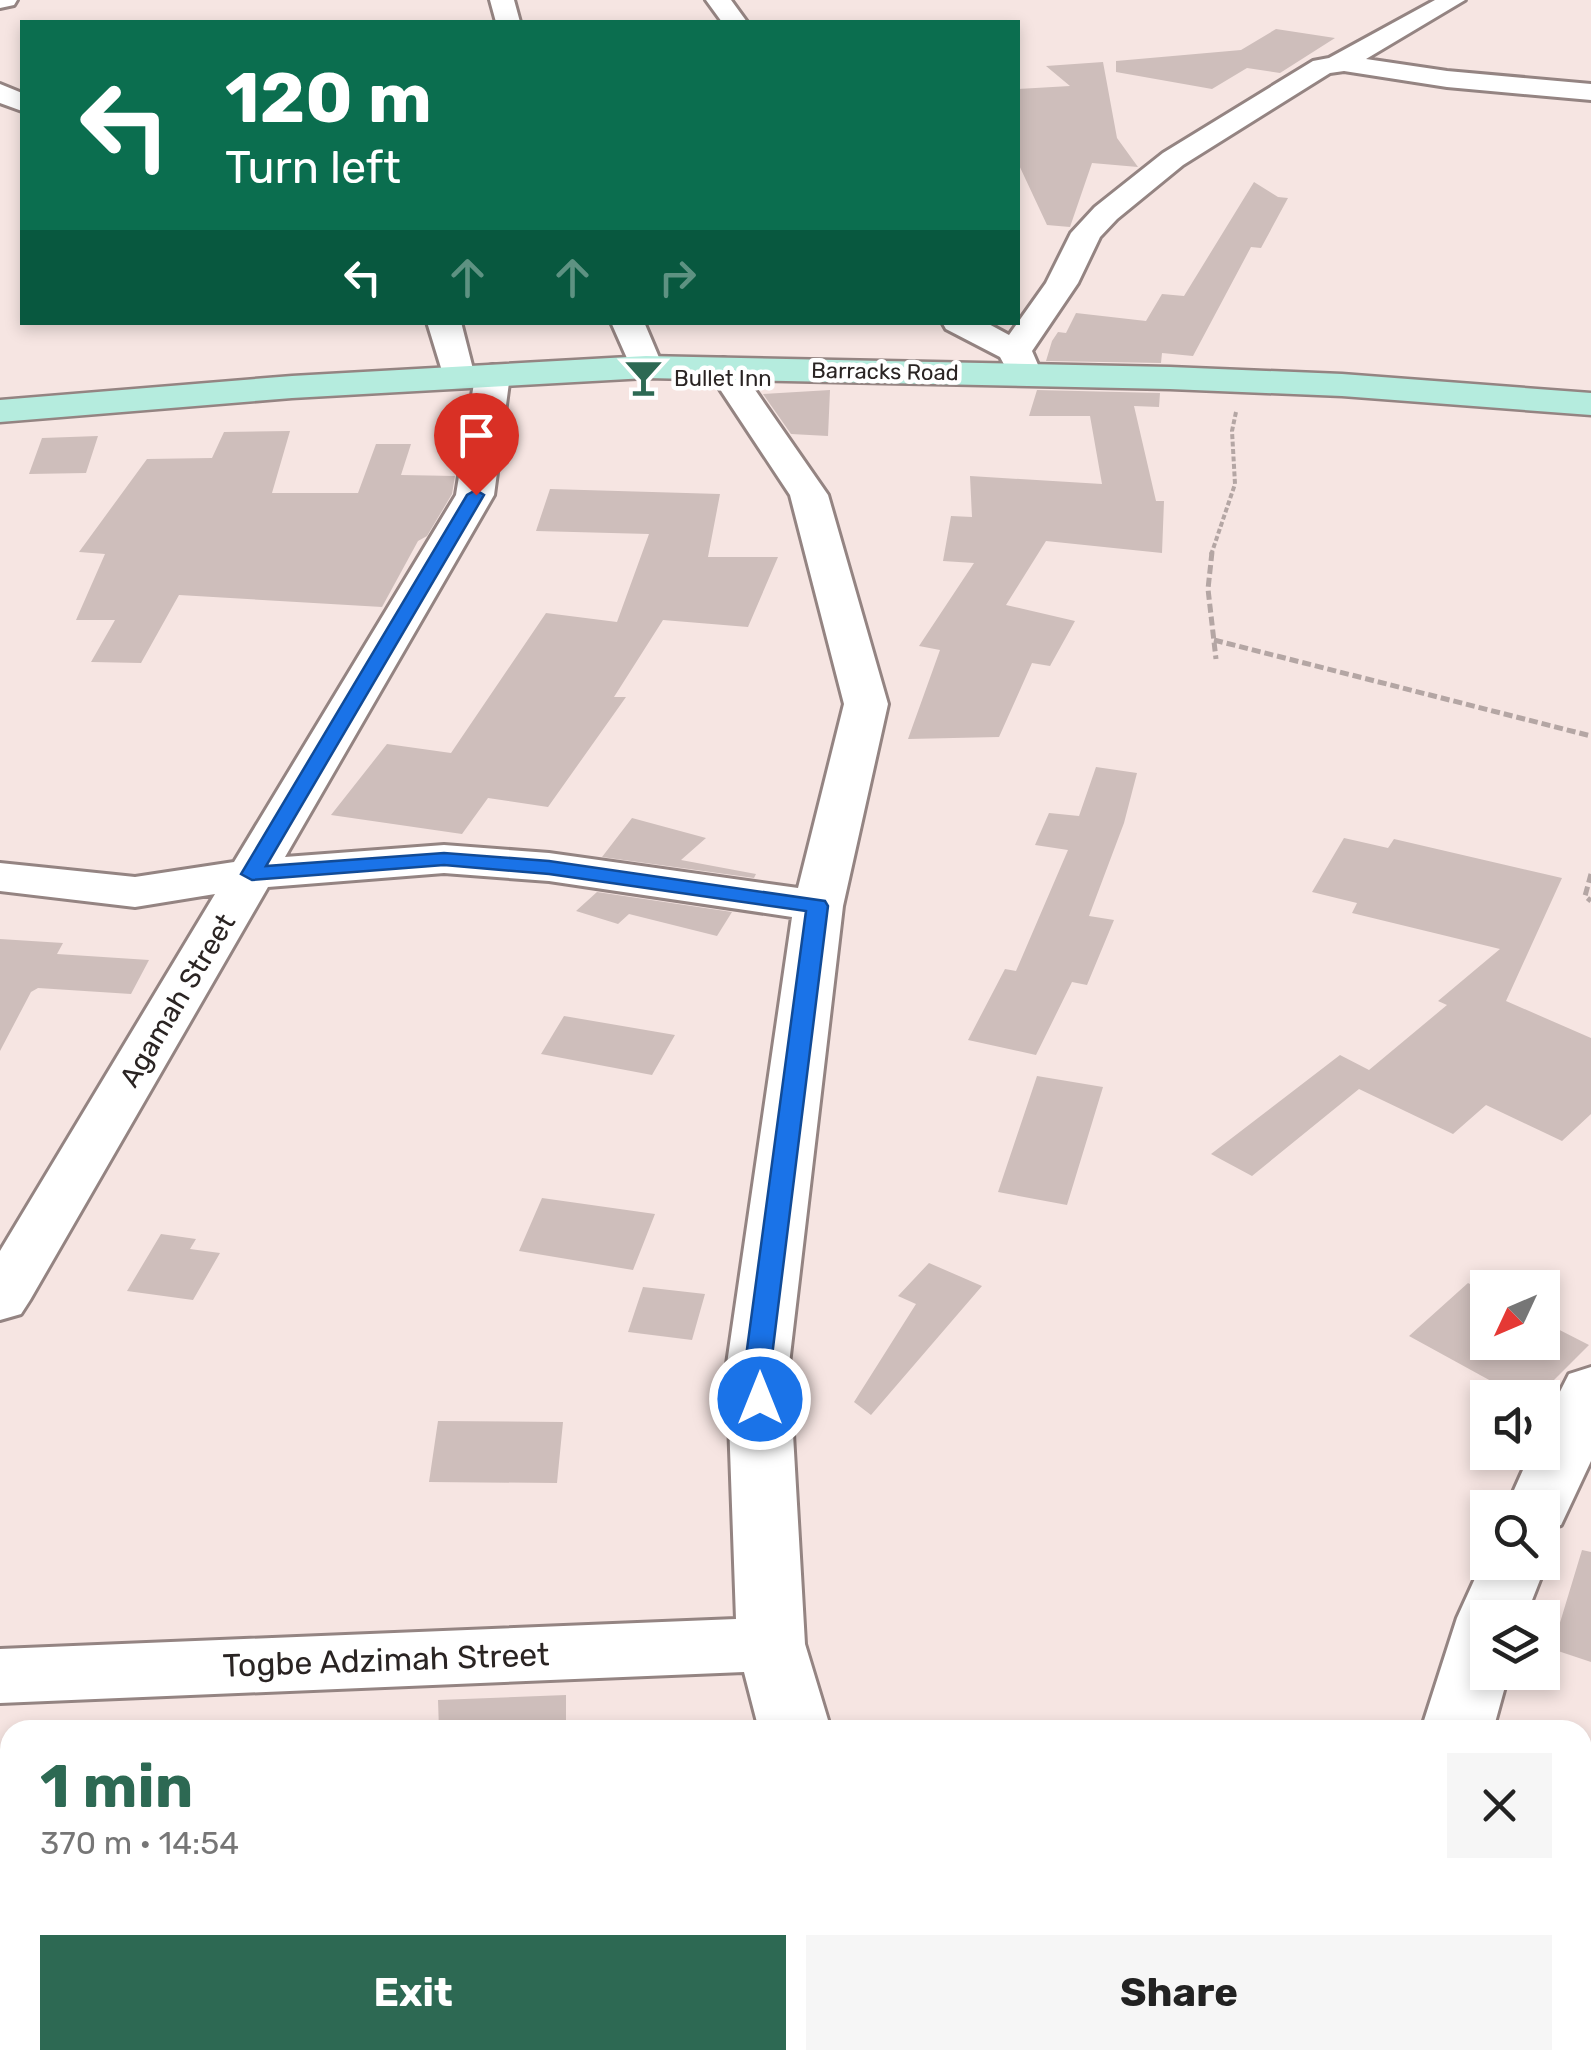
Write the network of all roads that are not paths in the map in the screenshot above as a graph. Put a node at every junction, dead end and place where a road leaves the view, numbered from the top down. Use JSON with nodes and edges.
{"nodes":[{"id":1,"x":1453,"y":0,"type":"edge"},
{"id":2,"x":1338,"y":64,"type":"junction"},
{"id":3,"x":1591,"y":92,"type":"edge"},
{"id":4,"x":446,"y":325,"type":"edge"},
{"id":5,"x":627,"y":325,"type":"edge"},
{"id":6,"x":963,"y":325,"type":"edge"},
{"id":7,"x":1020,"y":362,"type":"junction"},
{"id":8,"x":646,"y":367,"type":"junction"},
{"id":9,"x":723,"y":368,"type":"junction"},
{"id":10,"x":476,"y":376,"type":"junction"},
{"id":11,"x":1591,"y":404,"type":"edge"},
{"id":12,"x":0,"y":412,"type":"edge"},
{"id":13,"x":252,"y":874,"type":"junction"},
{"id":14,"x":0,"y":877,"type":"edge"},
{"id":15,"x":818,"y":906,"type":"junction"},
{"id":16,"x":0,"y":1300,"type":"edge"},
{"id":17,"x":1591,"y":1389,"type":"edge"},
{"id":18,"x":1546,"y":1490,"type":"edge"},
{"id":19,"x":771,"y":1644,"type":"junction"},
{"id":20,"x":0,"y":1676,"type":"edge"},
{"id":21,"x":1470,"y":1687,"type":"edge"},
{"id":22,"x":792,"y":1720,"type":"edge"},
{"id":23,"x":1460,"y":1720,"type":"edge"}],
"edges":[{"from":1,"to":2,"type":"street"},
{"from":2,"to":3,"type":"street"},
{"from":2,"to":7,"type":"street"},
{"from":4,"to":10,"type":"street"},
{"from":5,"to":8,"type":"street"},
{"from":6,"to":7,"type":"street"},
{"from":7,"to":9,"type":"street","name":"Barracks Road"},
{"from":7,"to":11,"type":"street","name":"Barracks Road"},
{"from":8,"to":9,"type":"street","name":"Barracks Road"},
{"from":8,"to":10,"type":"street","name":"Barracks Road"},
{"from":9,"to":15,"type":"street"},
{"from":10,"to":12,"type":"street","name":"Barracks Road"},
{"from":10,"to":13,"type":"street","name":"Agamah Street"},
{"from":13,"to":14,"type":"street"},
{"from":13,"to":15,"type":"street"},
{"from":13,"to":16,"type":"street","name":"Agamah Street"},
{"from":15,"to":19,"type":"street"},
{"from":17,"to":18,"type":"street"},
{"from":19,"to":20,"type":"street","name":"Togbe Adzimah Street"},
{"from":19,"to":22,"type":"street"},
{"from":21,"to":23,"type":"street"}]}
